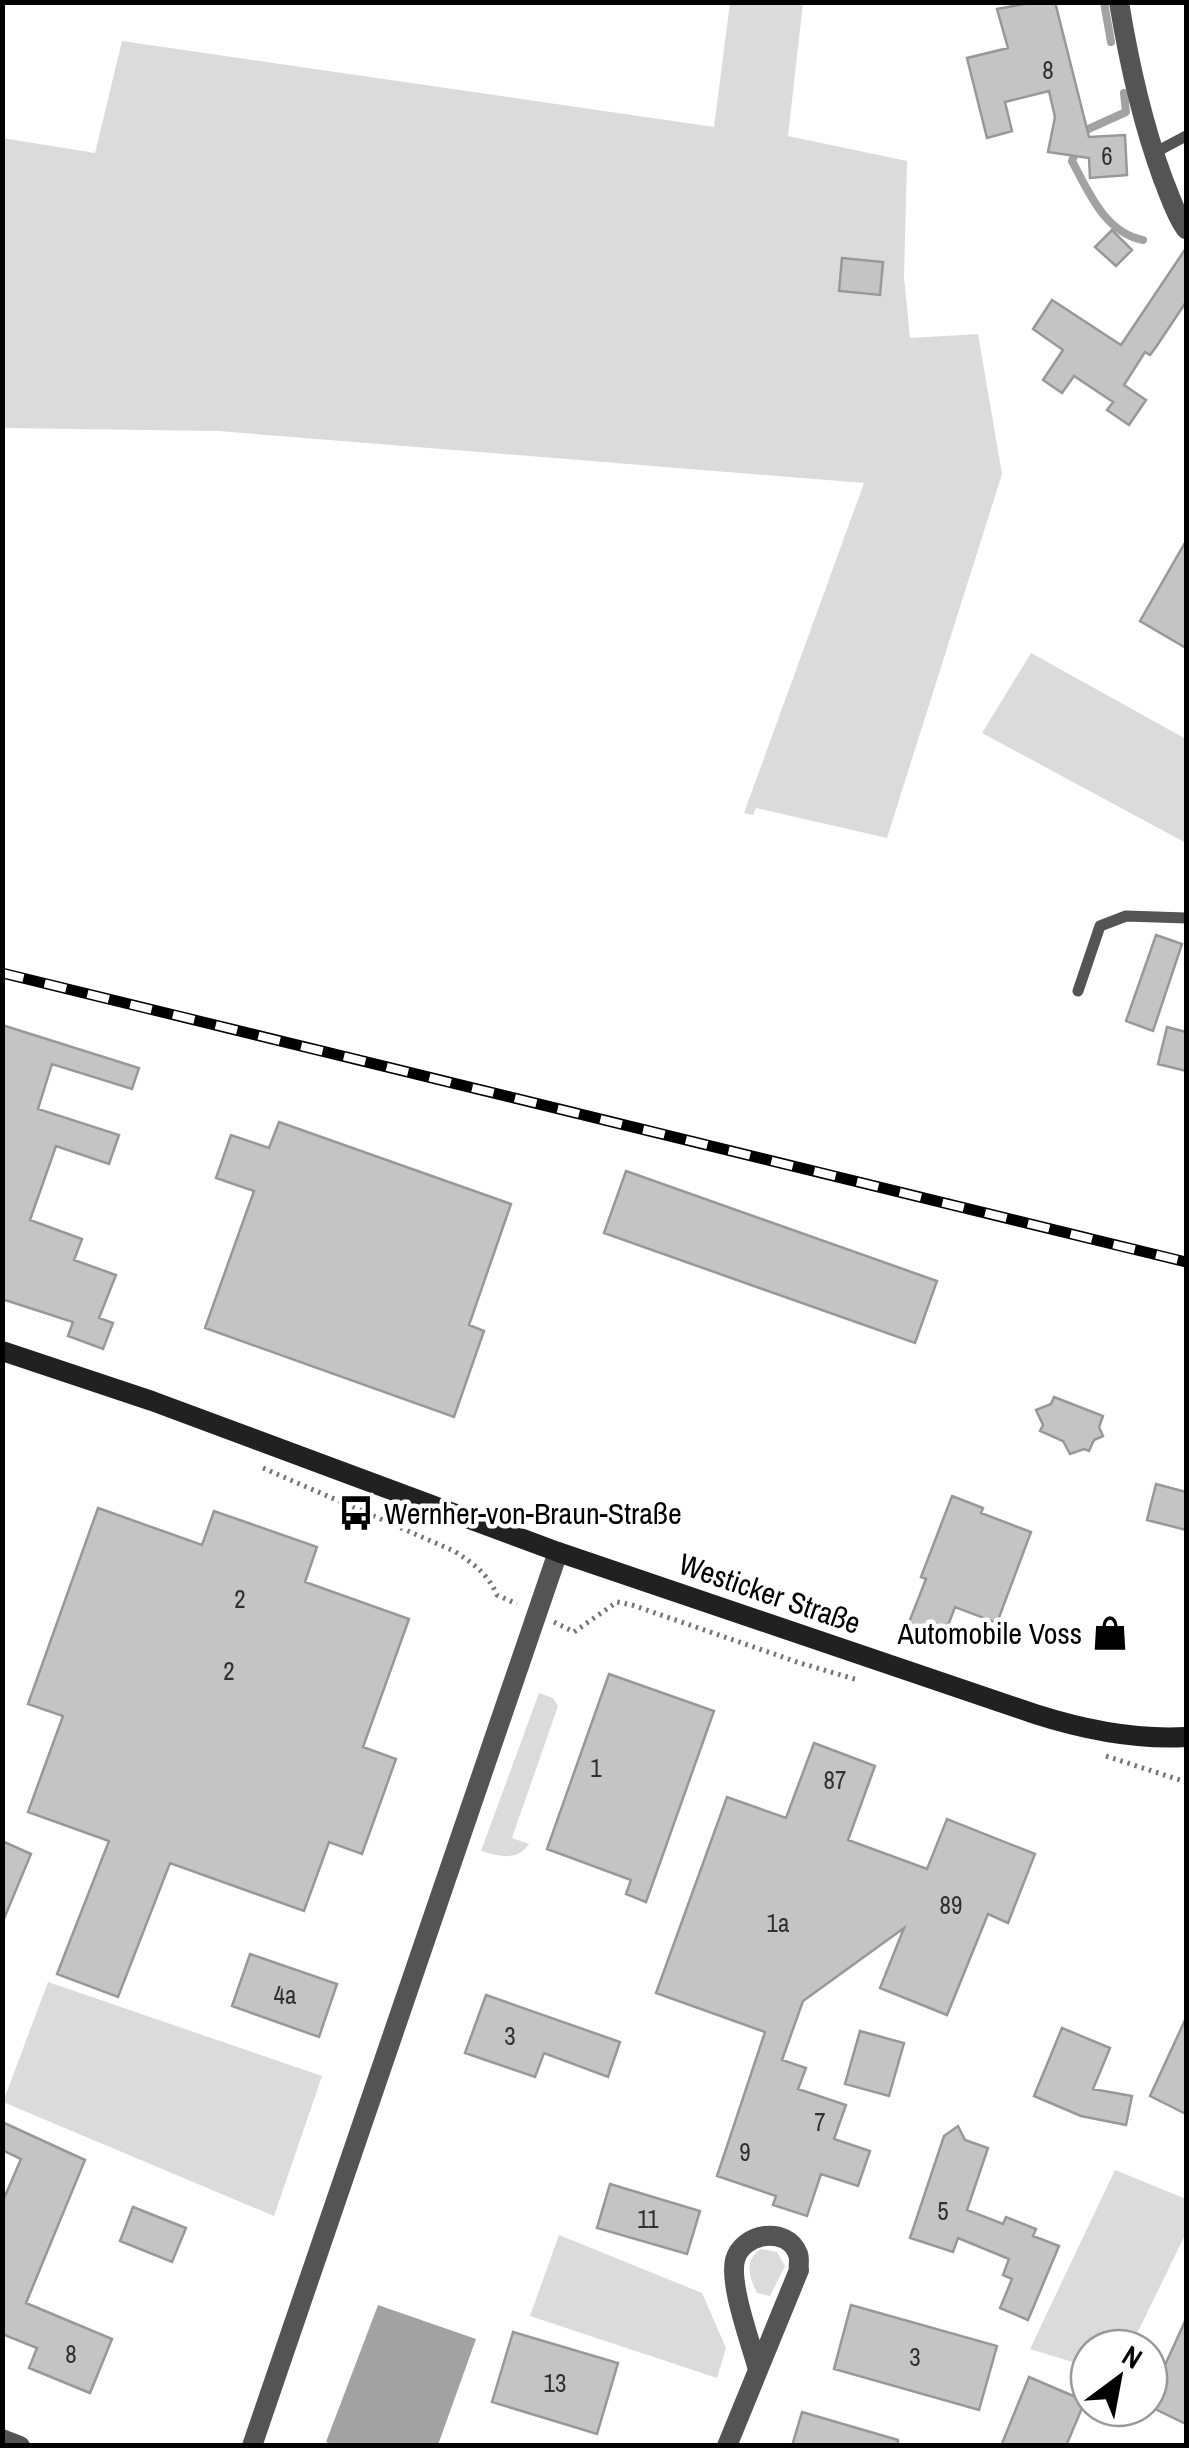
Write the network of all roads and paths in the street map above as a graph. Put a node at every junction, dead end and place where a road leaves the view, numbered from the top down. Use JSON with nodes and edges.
{"nodes":[{"id":1,"x":1119,"y":2,"type":"edge"},
{"id":2,"x":1186,"y":136,"type":"edge"},
{"id":3,"x":1154,"y":154,"type":"junction"},
{"id":4,"x":1186,"y":229,"type":"edge"},
{"id":5,"x":1186,"y":918,"type":"edge"},
{"id":6,"x":1078,"y":991,"type":"dead end"},
{"id":7,"x":2,"y":1351,"type":"edge"},
{"id":8,"x":558,"y":1552,"type":"junction"},
{"id":9,"x":1186,"y":1737,"type":"edge"},
{"id":10,"x":1097,"y":1754,"type":"dead end"},
{"id":11,"x":1186,"y":1782,"type":"edge"},
{"id":12,"x":758,"y":2370,"type":"junction"},
{"id":13,"x":2,"y":2439,"type":"edge"},
{"id":14,"x":20,"y":2446,"type":"edge"},
{"id":15,"x":252,"y":2446,"type":"edge"},
{"id":16,"x":727,"y":2446,"type":"edge"}],
"edges":[{"from":1,"to":3,"type":"street"},
{"from":2,"to":3,"type":"lane"},
{"from":3,"to":4,"type":"street"},
{"from":5,"to":6,"type":"lane"},
{"from":7,"to":8,"type":"main road","name":"Westicker Straße"},
{"from":8,"to":9,"type":"main road","name":"Westicker Straße"},
{"from":8,"to":15,"type":"street"},
{"from":10,"to":11,"type":"path"},
{"from":12,"to":12,"type":"street"},
{"from":12,"to":16,"type":"street"},
{"from":13,"to":14,"type":"street"}]}
